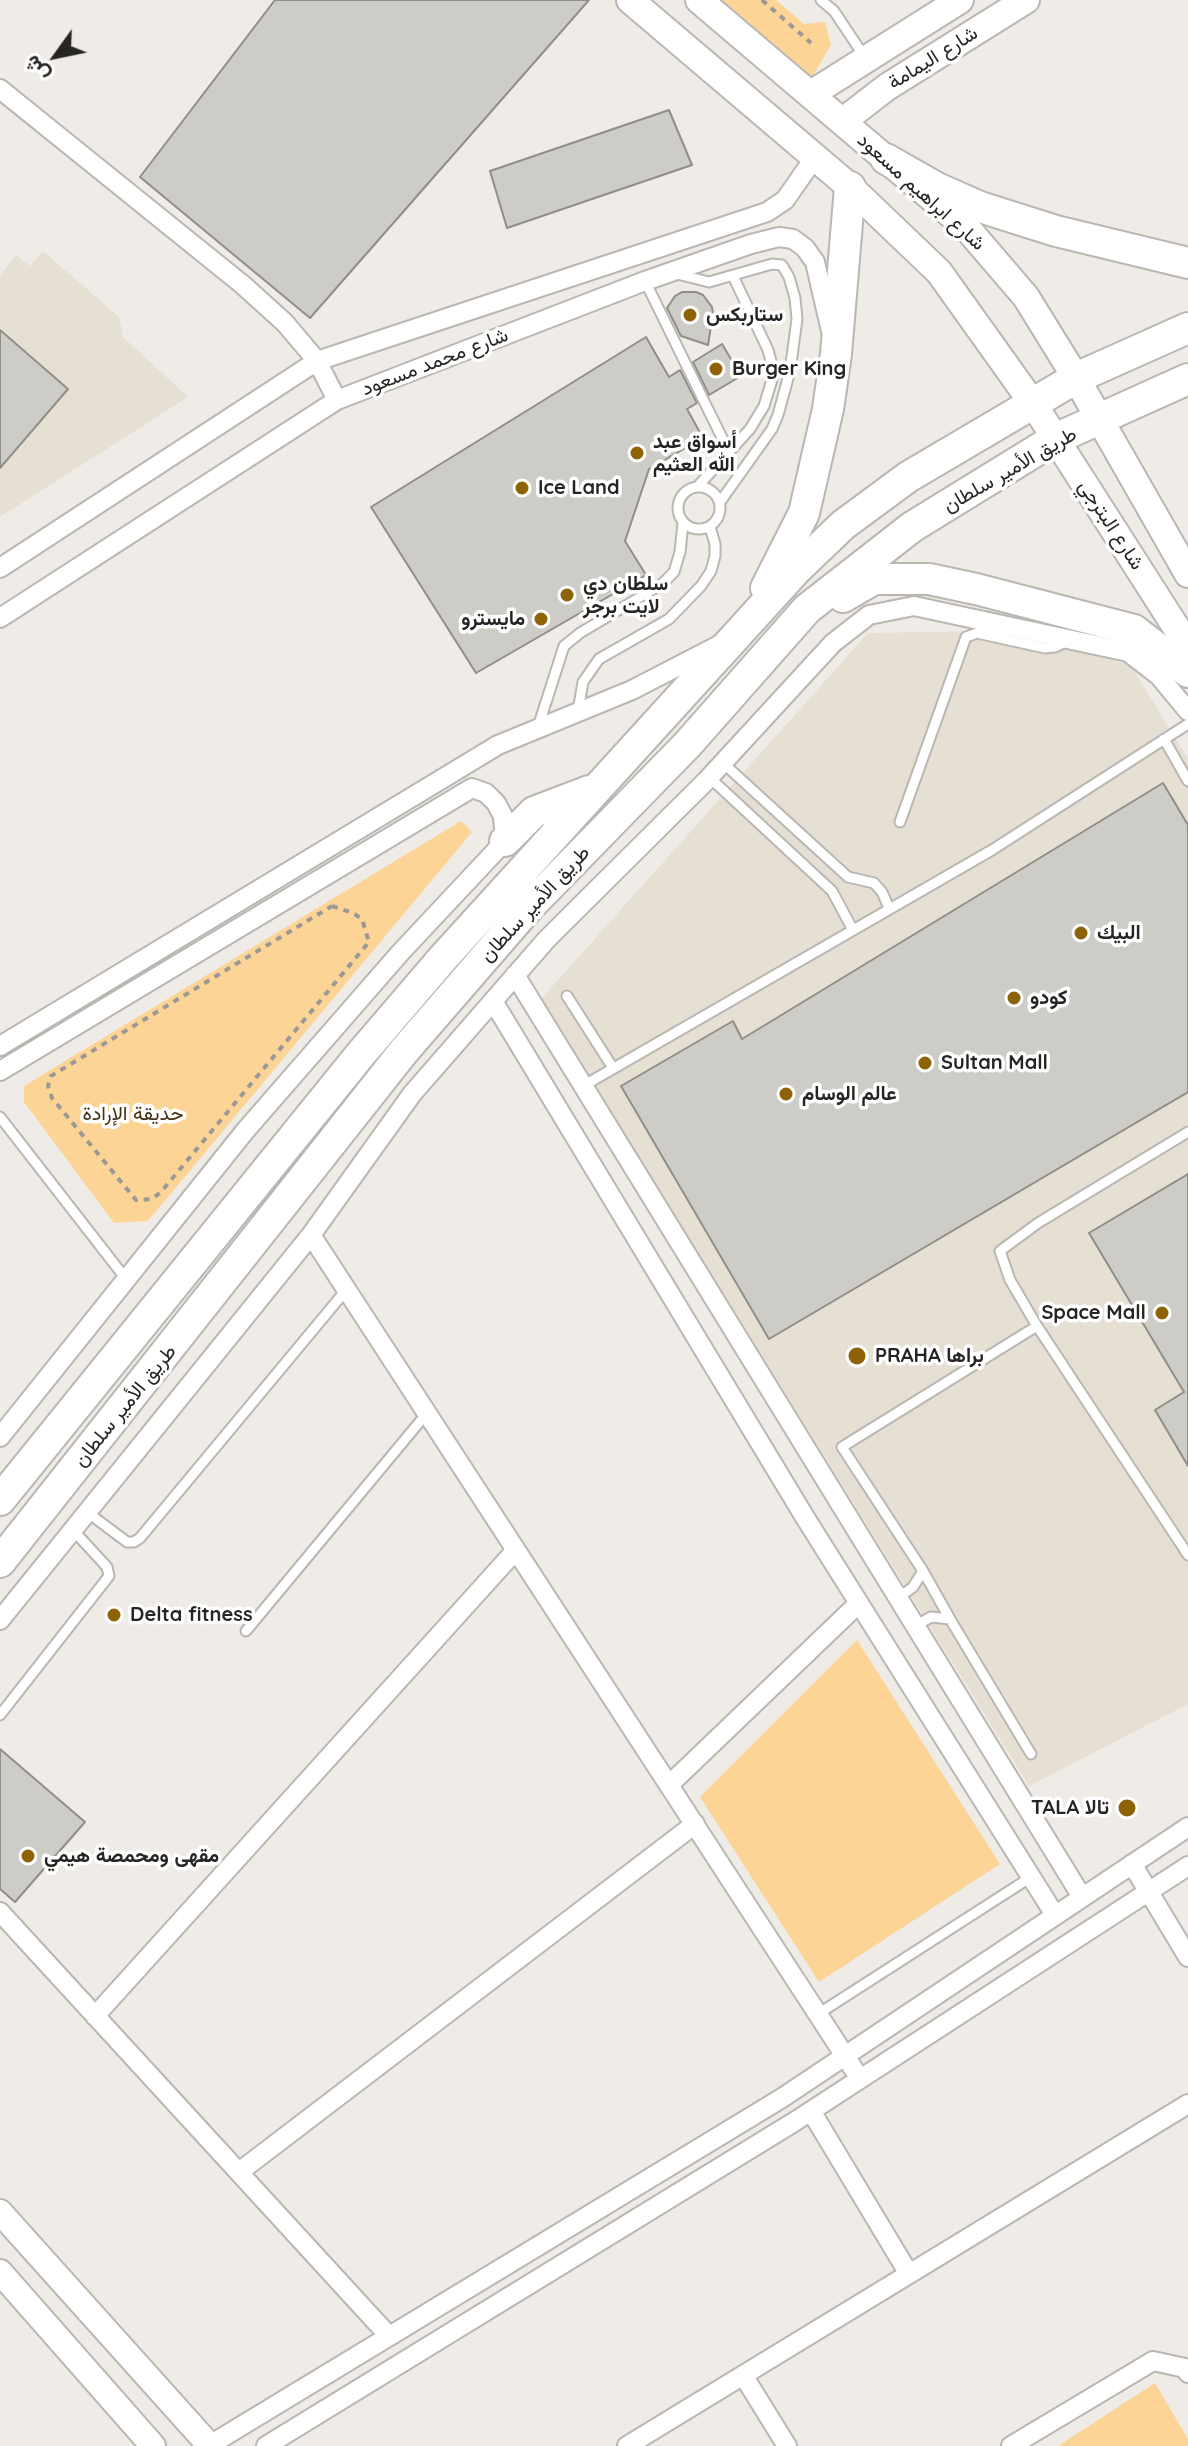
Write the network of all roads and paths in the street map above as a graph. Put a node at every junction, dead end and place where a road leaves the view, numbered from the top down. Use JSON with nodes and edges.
{"nodes":[{"id":1,"x":630,"y":0,"type":"edge"},
{"id":2,"x":699,"y":0,"type":"edge"},
{"id":3,"x":762,"y":0,"type":"edge"},
{"id":4,"x":821,"y":0,"type":"edge"},
{"id":5,"x":960,"y":0,"type":"edge"},
{"id":6,"x":1026,"y":0,"type":"edge"},
{"id":7,"x":811,"y":43,"type":"dead end"},
{"id":8,"x":866,"y":59,"type":"junction"},
{"id":9,"x":0,"y":89,"type":"edge"},
{"id":10,"x":811,"y":94,"type":"junction"},
{"id":11,"x":843,"y":121,"type":"junction"},
{"id":12,"x":815,"y":157,"type":"junction"},
{"id":13,"x":886,"y":159,"type":"junction"},
{"id":14,"x":850,"y":187,"type":"junction"},
{"id":15,"x":1188,"y":263,"type":"edge"},
{"id":16,"x":670,"y":273,"type":"junction"},
{"id":17,"x":733,"y":276,"type":"junction"},
{"id":18,"x":645,"y":281,"type":"junction"},
{"id":19,"x":1188,"y":328,"type":"edge"},
{"id":20,"x":836,"y":354,"type":"junction"},
{"id":21,"x":317,"y":361,"type":"junction"},
{"id":22,"x":1076,"y":378,"type":"junction"},
{"id":23,"x":1188,"y":379,"type":"edge"},
{"id":24,"x":337,"y":400,"type":"junction"},
{"id":25,"x":1034,"y":405,"type":"junction"},
{"id":26,"x":1100,"y":420,"type":"junction"},
{"id":27,"x":1055,"y":439,"type":"junction"},
{"id":28,"x":729,"y":452,"type":"junction"},
{"id":29,"x":698,"y":486,"type":"junction"},
{"id":30,"x":720,"y":502,"type":"junction"},
{"id":31,"x":683,"y":523,"type":"junction"},
{"id":32,"x":710,"y":527,"type":"junction"},
{"id":33,"x":0,"y":568,"type":"edge"},
{"id":34,"x":1188,"y":574,"type":"edge"},
{"id":35,"x":0,"y":618,"type":"edge"},
{"id":36,"x":736,"y":636,"type":"junction"},
{"id":37,"x":1069,"y":640,"type":"junction"},
{"id":38,"x":1188,"y":646,"type":"edge"},
{"id":39,"x":768,"y":654,"type":"junction"},
{"id":40,"x":1188,"y":672,"type":"edge"},
{"id":41,"x":1188,"y":711,"type":"edge"},
{"id":42,"x":577,"y":714,"type":"junction"},
{"id":43,"x":1188,"y":724,"type":"edge"},
{"id":44,"x":538,"y":728,"type":"junction"},
{"id":45,"x":1164,"y":739,"type":"junction"},
{"id":46,"x":723,"y":763,"type":"junction"},
{"id":47,"x":709,"y":777,"type":"junction"},
{"id":48,"x":1188,"y":781,"type":"edge"},
{"id":49,"x":595,"y":789,"type":"junction"},
{"id":50,"x":900,"y":822,"type":"dead end"},
{"id":51,"x":505,"y":841,"type":"junction"},
{"id":52,"x":889,"y":908,"type":"junction"},
{"id":53,"x":362,"y":919,"type":"joint"},
{"id":54,"x":853,"y":930,"type":"junction"},
{"id":55,"x":515,"y":975,"type":"junction"},
{"id":56,"x":567,"y":996,"type":"dead end"},
{"id":57,"x":493,"y":1001,"type":"junction"},
{"id":58,"x":0,"y":1046,"type":"edge"},
{"id":59,"x":613,"y":1068,"type":"junction"},
{"id":60,"x":0,"y":1071,"type":"edge"},
{"id":61,"x":583,"y":1086,"type":"junction"},
{"id":62,"x":0,"y":1117,"type":"edge"},
{"id":63,"x":1188,"y":1132,"type":"edge"},
{"id":64,"x":214,"y":1235,"type":"junction"},
{"id":65,"x":311,"y":1235,"type":"junction"},
{"id":66,"x":244,"y":1257,"type":"junction"},
{"id":67,"x":128,"y":1280,"type":"junction"},
{"id":68,"x":347,"y":1289,"type":"junction"},
{"id":69,"x":1037,"y":1326,"type":"junction"},
{"id":70,"x":427,"y":1413,"type":"junction"},
{"id":71,"x":0,"y":1437,"type":"edge"},
{"id":72,"x":0,"y":1500,"type":"edge"},
{"id":73,"x":87,"y":1512,"type":"junction"},
{"id":74,"x":73,"y":1530,"type":"junction"},
{"id":75,"x":516,"y":1550,"type":"junction"},
{"id":76,"x":1188,"y":1555,"type":"edge"},
{"id":77,"x":0,"y":1562,"type":"edge"},
{"id":78,"x":923,"y":1571,"type":"junction"},
{"id":79,"x":894,"y":1592,"type":"junction"},
{"id":80,"x":859,"y":1603,"type":"junction"},
{"id":81,"x":950,"y":1619,"type":"junction"},
{"id":82,"x":0,"y":1620,"type":"edge"},
{"id":83,"x":915,"y":1626,"type":"junction"},
{"id":84,"x":246,"y":1631,"type":"dead end"},
{"id":85,"x":0,"y":1715,"type":"edge"},
{"id":86,"x":1031,"y":1754,"type":"dead end"},
{"id":87,"x":669,"y":1785,"type":"junction"},
{"id":88,"x":695,"y":1824,"type":"junction"},
{"id":89,"x":1188,"y":1827,"type":"edge"},
{"id":90,"x":1132,"y":1864,"type":"junction"},
{"id":91,"x":1188,"y":1866,"type":"edge"},
{"id":92,"x":1031,"y":1877,"type":"junction"},
{"id":93,"x":1149,"y":1891,"type":"junction"},
{"id":94,"x":1082,"y":1897,"type":"junction"},
{"id":95,"x":0,"y":1912,"type":"edge"},
{"id":96,"x":1055,"y":1915,"type":"junction"},
{"id":97,"x":1188,"y":1957,"type":"edge"},
{"id":98,"x":818,"y":2014,"type":"junction"},
{"id":99,"x":95,"y":2016,"type":"junction"},
{"id":100,"x":845,"y":2056,"type":"junction"},
{"id":101,"x":860,"y":2079,"type":"junction"},
{"id":102,"x":1188,"y":2104,"type":"edge"},
{"id":103,"x":811,"y":2111,"type":"junction"},
{"id":104,"x":239,"y":2172,"type":"junction"},
{"id":105,"x":0,"y":2212,"type":"edge"},
{"id":106,"x":0,"y":2272,"type":"edge"},
{"id":107,"x":909,"y":2274,"type":"junction"},
{"id":108,"x":389,"y":2336,"type":"junction"},
{"id":109,"x":1188,"y":2373,"type":"edge"},
{"id":110,"x":743,"y":2375,"type":"junction"},
{"id":111,"x":153,"y":2446,"type":"edge"},
{"id":112,"x":210,"y":2446,"type":"edge"},
{"id":113,"x":266,"y":2446,"type":"edge"},
{"id":114,"x":627,"y":2446,"type":"edge"},
{"id":115,"x":787,"y":2446,"type":"edge"},
{"id":116,"x":1011,"y":2446,"type":"edge"}],
"edges":[{"from":1,"to":12,"type":"main road"},
{"from":2,"to":10,"type":"main road","name":"شارع ابراهيم مسعود"},
{"from":3,"to":7,"type":"path"},
{"from":4,"to":8,"type":"lane"},
{"from":5,"to":8,"type":"main road","name":"شارع اليمامة"},
{"from":6,"to":11,"type":"main road","name":"شارع اليمامة"},
{"from":8,"to":10,"type":"main road","name":"شارع اليمامة"},
{"from":9,"to":21,"type":"street"},
{"from":10,"to":11,"type":"main road","name":"شارع ابراهيم مسعود"},
{"from":11,"to":13,"type":"main road","name":"شارع ابراهيم مسعود"},
{"from":12,"to":14,"type":"main road"},
{"from":12,"to":21,"type":"street","name":"شارع محمد مسعود"},
{"from":13,"to":15,"type":"main road"},
{"from":13,"to":22,"type":"main road","name":"شارع ابراهيم مسعود"},
{"from":14,"to":20,"type":"main road"},
{"from":14,"to":25,"type":"main road"},
{"from":16,"to":17,"type":"lane"},
{"from":16,"to":18,"type":"street","name":"شارع محمد مسعود"},
{"from":16,"to":20,"type":"street","name":"شارع محمد مسعود"},
{"from":17,"to":28,"type":"lane"},
{"from":17,"to":30,"type":"lane"},
{"from":18,"to":24,"type":"street","name":"شارع محمد مسعود"},
{"from":18,"to":28,"type":"lane"},
{"from":19,"to":22,"type":"main road","name":"طريق الأمير سلطان"},
{"from":20,"to":36,"type":"main road"},
{"from":21,"to":24,"type":"street"},
{"from":21,"to":33,"type":"street","name":"شارع محمد مسعود"},
{"from":22,"to":25,"type":"main road","name":"طريق الأمير سلطان"},
{"from":22,"to":26,"type":"main road","name":"شارع ابراهيم مسعود"},
{"from":23,"to":26,"type":"main road","name":"طريق الأمير سلطان"},
{"from":24,"to":35,"type":"street","name":"شارع محمد مسعود"},
{"from":25,"to":27,"type":"main road","name":"شارع البترجي"},
{"from":25,"to":36,"type":"main road","name":"طريق الأمير سلطان"},
{"from":26,"to":27,"type":"main road","name":"طريق الأمير سلطان"},
{"from":26,"to":34,"type":"main road","name":"شارع البترجي"},
{"from":27,"to":38,"type":"main road","name":"شارع البترجي"},
{"from":27,"to":39,"type":"main road","name":"طريق الأمير سلطان"},
{"from":28,"to":29,"type":"lane"},
{"from":29,"to":30,"type":"lane"},
{"from":29,"to":31,"type":"lane"},
{"from":30,"to":32,"type":"lane"},
{"from":31,"to":32,"type":"lane"},
{"from":31,"to":44,"type":"lane"},
{"from":32,"to":42,"type":"lane"},
{"from":36,"to":42,"type":"street"},
{"from":36,"to":49,"type":"main road","name":"طريق الأمير سلطان"},
{"from":37,"to":41,"type":"street"},
{"from":37,"to":46,"type":"street"},
{"from":37,"to":50,"type":"lane"},
{"from":39,"to":40,"type":"main road"},
{"from":39,"to":66,"type":"main road","name":"طريق الأمير سلطان"},
{"from":42,"to":44,"type":"street"},
{"from":43,"to":45,"type":"lane"},
{"from":44,"to":58,"type":"street"},
{"from":45,"to":48,"type":"lane"},
{"from":45,"to":52,"type":"lane"},
{"from":46,"to":47,"type":"street"},
{"from":46,"to":52,"type":"lane"},
{"from":47,"to":54,"type":"lane"},
{"from":47,"to":55,"type":"street"},
{"from":49,"to":51,"type":"main road"},
{"from":49,"to":64,"type":"main road","name":"طريق الأمير سلطان"},
{"from":51,"to":60,"type":"street"},
{"from":51,"to":67,"type":"street"},
{"from":52,"to":54,"type":"lane"},
{"from":53,"to":53,"type":"path"},
{"from":54,"to":59,"type":"lane"},
{"from":55,"to":57,"type":"street"},
{"from":55,"to":61,"type":"street"},
{"from":56,"to":59,"type":"lane"},
{"from":57,"to":65,"type":"street"},
{"from":57,"to":80,"type":"street"},
{"from":59,"to":61,"type":"lane"},
{"from":61,"to":79,"type":"street"},
{"from":62,"to":67,"type":"lane"},
{"from":63,"to":69,"type":"lane"},
{"from":64,"to":66,"type":"main road"},
{"from":64,"to":72,"type":"main road","name":"طريق الأمير سلطان"},
{"from":65,"to":68,"type":"street"},
{"from":65,"to":73,"type":"street"},
{"from":66,"to":77,"type":"main road","name":"طريق الأمير سلطان"},
{"from":67,"to":71,"type":"street"},
{"from":68,"to":70,"type":"street"},
{"from":68,"to":73,"type":"lane"},
{"from":69,"to":76,"type":"lane"},
{"from":69,"to":78,"type":"lane"},
{"from":70,"to":75,"type":"street"},
{"from":70,"to":84,"type":"lane"},
{"from":73,"to":74,"type":"street"},
{"from":74,"to":82,"type":"street"},
{"from":74,"to":85,"type":"lane"},
{"from":75,"to":87,"type":"street"},
{"from":75,"to":99,"type":"street"},
{"from":78,"to":79,"type":"lane"},
{"from":78,"to":81,"type":"lane"},
{"from":79,"to":83,"type":"street"},
{"from":80,"to":87,"type":"street"},
{"from":80,"to":92,"type":"street"},
{"from":81,"to":83,"type":"lane"},
{"from":81,"to":86,"type":"lane"},
{"from":83,"to":94,"type":"street"},
{"from":87,"to":88,"type":"street"},
{"from":88,"to":98,"type":"street"},
{"from":88,"to":104,"type":"street"},
{"from":89,"to":90,"type":"street"},
{"from":90,"to":93,"type":"street"},
{"from":90,"to":94,"type":"street"},
{"from":91,"to":93,"type":"street"},
{"from":92,"to":96,"type":"street"},
{"from":92,"to":98,"type":"lane"},
{"from":93,"to":97,"type":"street"},
{"from":93,"to":101,"type":"street"},
{"from":94,"to":96,"type":"street"},
{"from":95,"to":99,"type":"street"},
{"from":96,"to":100,"type":"street"},
{"from":98,"to":100,"type":"street"},
{"from":99,"to":104,"type":"street"},
{"from":100,"to":101,"type":"street"},
{"from":100,"to":108,"type":"street"},
{"from":101,"to":103,"type":"street"},
{"from":102,"to":107,"type":"street"},
{"from":103,"to":107,"type":"street"},
{"from":103,"to":113,"type":"street"},
{"from":104,"to":108,"type":"street"},
{"from":105,"to":112,"type":"street"},
{"from":106,"to":111,"type":"street"},
{"from":107,"to":110,"type":"street"},
{"from":108,"to":112,"type":"street"},
{"from":109,"to":116,"type":"street"},
{"from":110,"to":114,"type":"street"},
{"from":110,"to":115,"type":"street"}]}
